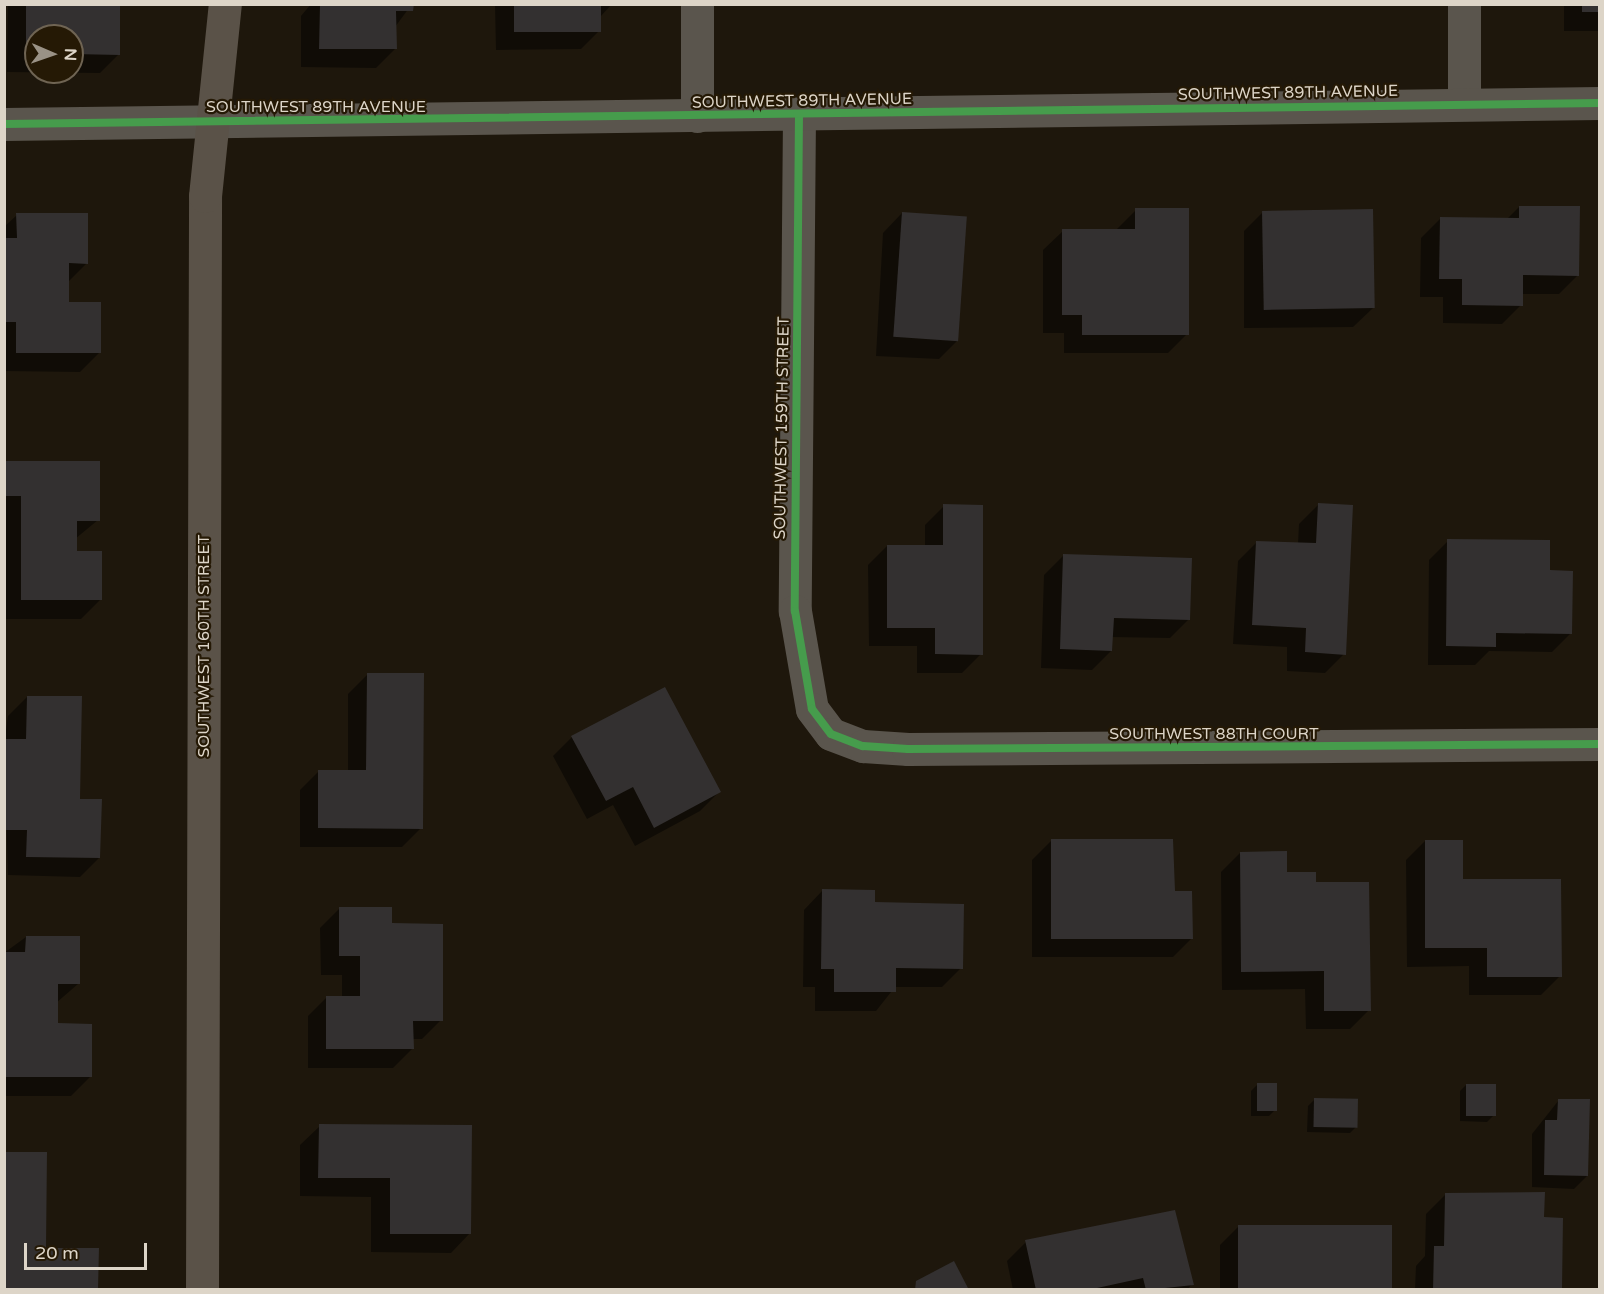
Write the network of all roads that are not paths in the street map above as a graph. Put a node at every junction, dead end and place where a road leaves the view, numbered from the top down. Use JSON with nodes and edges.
{"nodes":[{"id":1,"x":225,"y":4,"type":"edge"},
{"id":2,"x":697,"y":4,"type":"edge"},
{"id":3,"x":1464,"y":4,"type":"edge"},
{"id":4,"x":1599,"y":103,"type":"edge"},
{"id":5,"x":1464,"y":104,"type":"junction"},
{"id":6,"x":799,"y":114,"type":"junction"},
{"id":7,"x":697,"y":116,"type":"junction"},
{"id":8,"x":216,"y":121,"type":"junction"},
{"id":9,"x":4,"y":124,"type":"edge"},
{"id":10,"x":831,"y":734,"type":"joint"},
{"id":11,"x":1599,"y":744,"type":"edge"},
{"id":12,"x":202,"y":1290,"type":"edge"}],
"edges":[{"from":1,"to":8,"type":"street","name":"SOUTHWEST 160TH STREET"},
{"from":2,"to":7,"type":"street"},
{"from":3,"to":5,"type":"street"},
{"from":4,"to":5,"type":"street","name":"SOUTHWEST 89TH AVENUE"},
{"from":5,"to":6,"type":"street","name":"SOUTHWEST 89TH AVENUE"},
{"from":6,"to":7,"type":"street","name":"SOUTHWEST 89TH AVENUE"},
{"from":6,"to":10,"type":"street","name":"SOUTHWEST 159TH STREET"},
{"from":7,"to":8,"type":"street","name":"SOUTHWEST 89TH AVENUE"},
{"from":8,"to":9,"type":"street","name":"SOUTHWEST 89TH AVENUE"},
{"from":8,"to":12,"type":"street","name":"SOUTHWEST 160TH STREET"},
{"from":10,"to":11,"type":"street","name":"SOUTHWEST 88TH COURT"}]}
